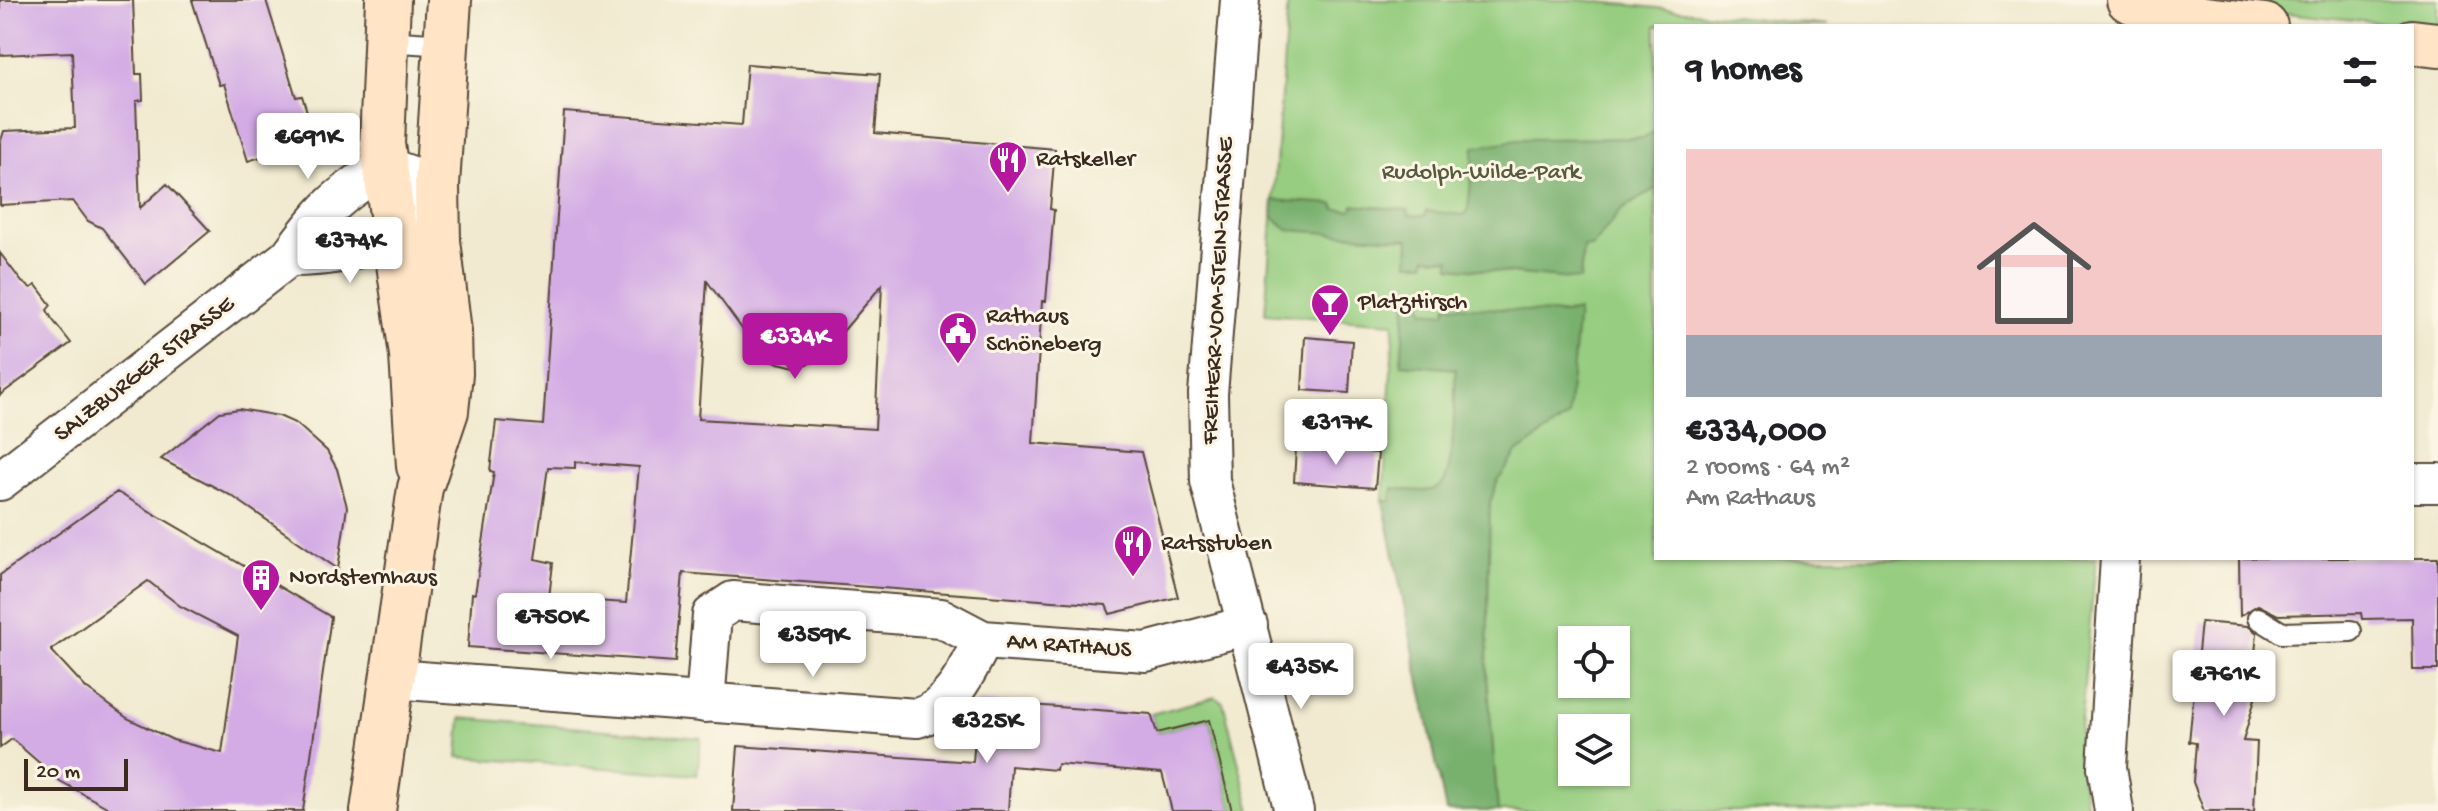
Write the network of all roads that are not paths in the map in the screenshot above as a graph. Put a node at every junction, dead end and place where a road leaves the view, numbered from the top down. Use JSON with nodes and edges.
{"nodes":[{"id":1,"x":449,"y":0,"type":"edge"},
{"id":2,"x":1240,"y":0,"type":"edge"},
{"id":3,"x":2129,"y":0,"type":"edge"},
{"id":4,"x":2171,"y":14,"type":"edge"},
{"id":5,"x":387,"y":21,"type":"edge"},
{"id":6,"x":2249,"y":24,"type":"edge"},
{"id":7,"x":2414,"y":42,"type":"edge"},
{"id":8,"x":446,"y":45,"type":"junction"},
{"id":9,"x":2438,"y":45,"type":"edge"},
{"id":10,"x":384,"y":166,"type":"junction"},
{"id":11,"x":437,"y":185,"type":"junction"},
{"id":12,"x":393,"y":233,"type":"junction"},
{"id":13,"x":289,"y":257,"type":"junction"},
{"id":14,"x":0,"y":481,"type":"edge"},
{"id":15,"x":2414,"y":483,"type":"edge"},
{"id":16,"x":2438,"y":483,"type":"edge"},
{"id":17,"x":420,"y":488,"type":"junction"},
{"id":18,"x":2120,"y":560,"type":"edge"},
{"id":19,"x":2258,"y":618,"type":"dead end"},
{"id":20,"x":1248,"y":625,"type":"junction"},
{"id":21,"x":2351,"y":631,"type":"dead end"},
{"id":22,"x":983,"y":640,"type":"junction"},
{"id":23,"x":393,"y":679,"type":"junction"},
{"id":24,"x":705,"y":703,"type":"junction"},
{"id":25,"x":373,"y":811,"type":"edge"},
{"id":26,"x":1294,"y":811,"type":"edge"},
{"id":27,"x":2114,"y":811,"type":"edge"}],
"edges":[{"from":1,"to":8,"type":"street"},
{"from":2,"to":20,"type":"street","name":"FREIHERR-VOM-STEIN-STRASSE"},
{"from":3,"to":4,"type":"street"},
{"from":4,"to":6,"type":"street"},
{"from":5,"to":8,"type":"lane"},
{"from":5,"to":10,"type":"street"},
{"from":7,"to":9,"type":"street"},
{"from":8,"to":11,"type":"street"},
{"from":10,"to":11,"type":"street"},
{"from":10,"to":12,"type":"street"},
{"from":10,"to":13,"type":"street","name":"SALZBURGER STRASSE"},
{"from":11,"to":12,"type":"street"},
{"from":11,"to":17,"type":"street"},
{"from":12,"to":13,"type":"street"},
{"from":12,"to":17,"type":"street"},
{"from":13,"to":14,"type":"street","name":"SALZBURGER STRASSE"},
{"from":15,"to":16,"type":"street"},
{"from":17,"to":23,"type":"street"},
{"from":18,"to":27,"type":"street"},
{"from":19,"to":21,"type":"lane"},
{"from":20,"to":22,"type":"street","name":"AM RATHAUS"},
{"from":20,"to":26,"type":"street","name":"FREIHERR-VOM-STEIN-STRASSE"},
{"from":22,"to":24,"type":"street","name":"AM RATHAUS"},
{"from":22,"to":24,"type":"street","name":"AM RATHAUS"},
{"from":23,"to":24,"type":"street","name":"AM RATHAUS"},
{"from":23,"to":25,"type":"street"}]}
